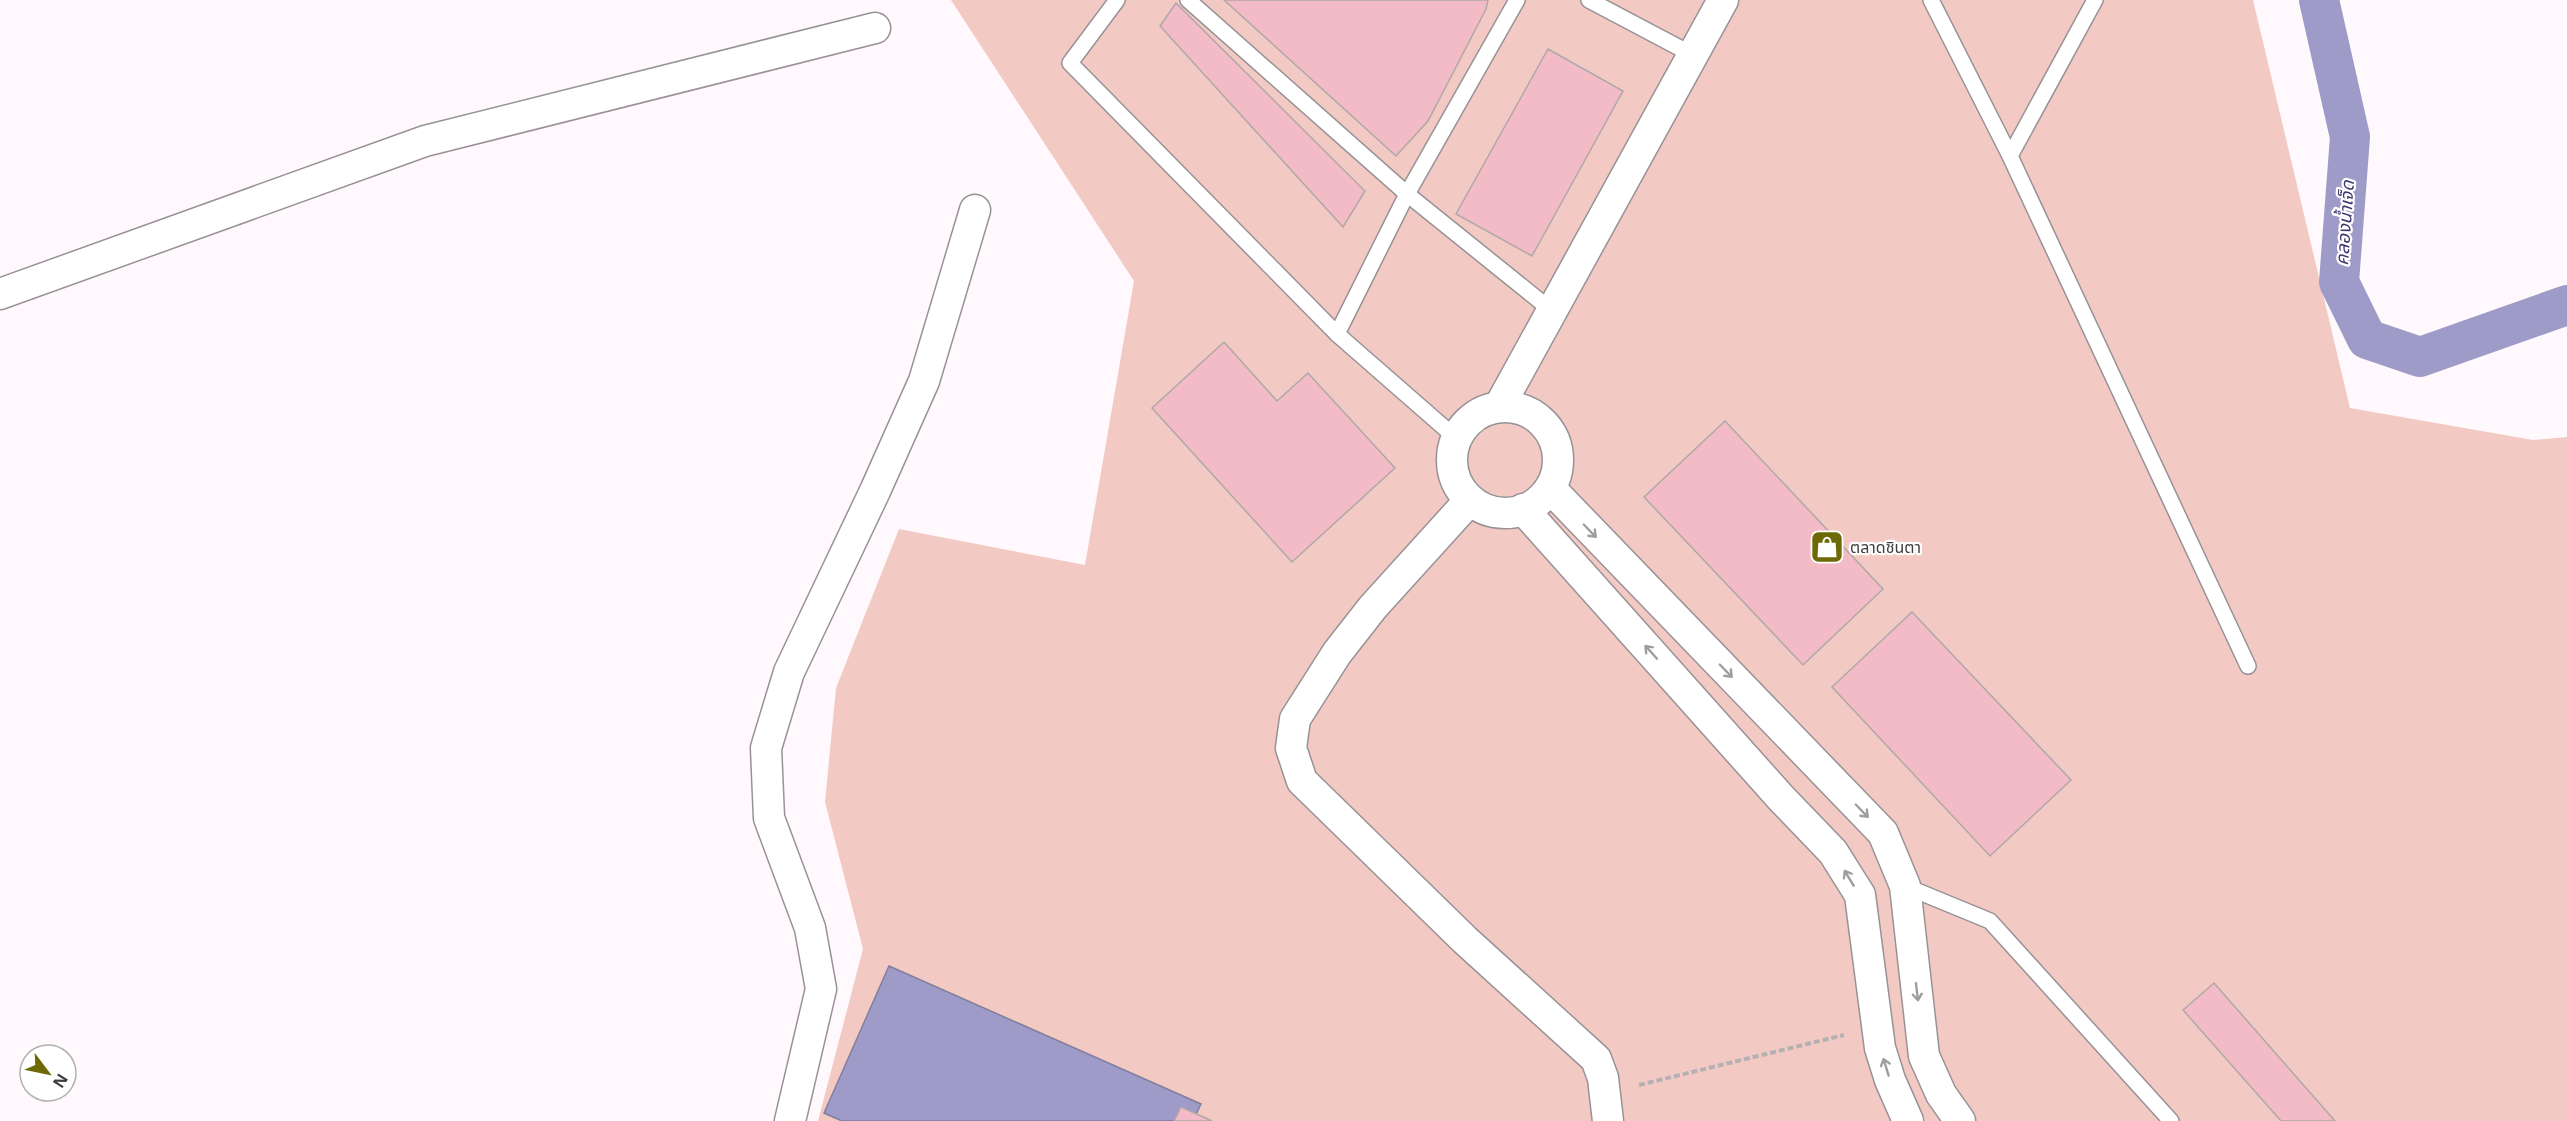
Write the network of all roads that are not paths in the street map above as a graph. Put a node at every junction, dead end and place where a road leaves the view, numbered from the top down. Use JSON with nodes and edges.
{"nodes":[{"id":1,"x":1117,"y":0,"type":"edge"},
{"id":2,"x":1188,"y":0,"type":"edge"},
{"id":3,"x":1517,"y":0,"type":"edge"},
{"id":4,"x":1589,"y":0,"type":"edge"},
{"id":5,"x":1723,"y":0,"type":"edge"},
{"id":6,"x":1931,"y":0,"type":"edge"},
{"id":7,"x":2095,"y":0,"type":"edge"},
{"id":8,"x":875,"y":28,"type":"dead end"},
{"id":9,"x":1693,"y":55,"type":"junction"},
{"id":10,"x":2010,"y":156,"type":"junction"},
{"id":11,"x":1407,"y":194,"type":"junction"},
{"id":12,"x":975,"y":210,"type":"dead end"},
{"id":13,"x":0,"y":294,"type":"edge"},
{"id":14,"x":1551,"y":310,"type":"junction"},
{"id":15,"x":1337,"y":334,"type":"junction"},
{"id":16,"x":1498,"y":407,"type":"junction"},
{"id":17,"x":1456,"y":438,"type":"junction"},
{"id":18,"x":1550,"y":488,"type":"junction"},
{"id":19,"x":1470,"y":500,"type":"junction"},
{"id":20,"x":1523,"y":509,"type":"junction"},
{"id":21,"x":2248,"y":666,"type":"dead end"},
{"id":22,"x":1905,"y":886,"type":"junction"},
{"id":23,"x":1921,"y":1023,"type":"junction"},
{"id":24,"x":1877,"y":1028,"type":"junction"},
{"id":25,"x":1606,"y":1107,"type":"edge"},
{"id":26,"x":790,"y":1121,"type":"edge"},
{"id":27,"x":1908,"y":1121,"type":"edge"},
{"id":28,"x":1960,"y":1121,"type":"edge"},
{"id":29,"x":2171,"y":1121,"type":"edge"}],
"edges":[{"from":1,"to":15,"type":"lane"},
{"from":2,"to":11,"type":"lane"},
{"from":3,"to":11,"type":"lane"},
{"from":4,"to":9,"type":"lane"},
{"from":5,"to":9,"type":"street"},
{"from":6,"to":10,"type":"lane"},
{"from":7,"to":10,"type":"lane"},
{"from":8,"to":13,"type":"street"},
{"from":9,"to":14,"type":"street"},
{"from":10,"to":21,"type":"lane"},
{"from":11,"to":14,"type":"lane"},
{"from":11,"to":15,"type":"lane"},
{"from":12,"to":26,"type":"street"},
{"from":14,"to":16,"type":"street"},
{"from":15,"to":17,"type":"lane"},
{"from":16,"to":17,"type":"street"},
{"from":16,"to":18,"type":"street"},
{"from":17,"to":19,"type":"street"},
{"from":18,"to":20,"type":"street"},
{"from":18,"to":22,"type":"street","one_way":true},
{"from":19,"to":20,"type":"street"},
{"from":19,"to":25,"type":"street"},
{"from":24,"to":20,"type":"street","one_way":true},
{"from":22,"to":23,"type":"street","one_way":true},
{"from":22,"to":29,"type":"lane"},
{"from":23,"to":24,"type":"street"},
{"from":23,"to":28,"type":"street"},
{"from":27,"to":24,"type":"street","one_way":true}]}
